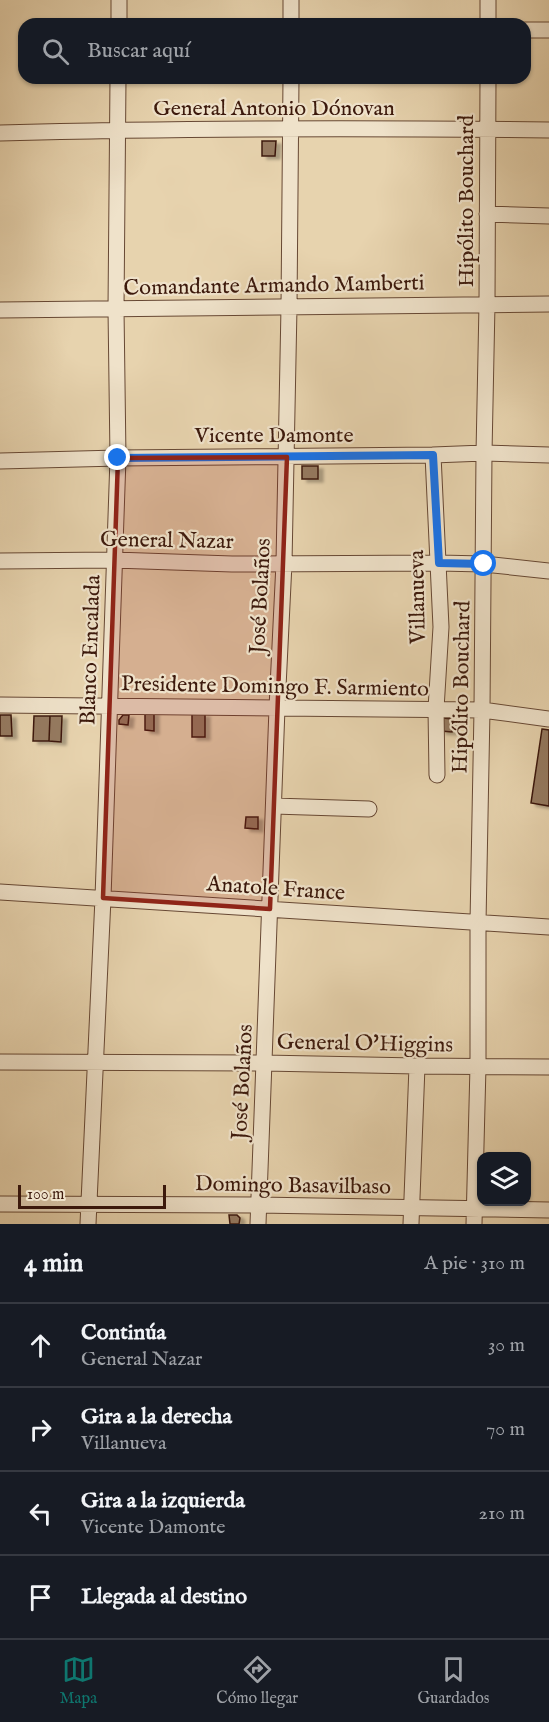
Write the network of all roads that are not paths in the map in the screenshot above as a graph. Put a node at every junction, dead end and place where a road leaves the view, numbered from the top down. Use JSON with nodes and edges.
{"nodes":[{"id":1,"x":119,"y":0,"type":"edge"},
{"id":2,"x":291,"y":0,"type":"edge"},
{"id":3,"x":488,"y":0,"type":"edge"},
{"id":4,"x":119,"y":18,"type":"edge"},
{"id":5,"x":291,"y":18,"type":"edge"},
{"id":6,"x":488,"y":18,"type":"edge"},
{"id":7,"x":531,"y":30,"type":"edge"},
{"id":8,"x":549,"y":30,"type":"edge"},
{"id":9,"x":118,"y":84,"type":"edge"},
{"id":10,"x":291,"y":84,"type":"edge"},
{"id":11,"x":488,"y":84,"type":"edge"},
{"id":12,"x":291,"y":129,"type":"junction"},
{"id":13,"x":487,"y":129,"type":"junction"},
{"id":14,"x":117,"y":130,"type":"junction"},
{"id":15,"x":549,"y":130,"type":"edge"},
{"id":16,"x":0,"y":133,"type":"edge"},
{"id":17,"x":488,"y":214,"type":"junction"},
{"id":18,"x":549,"y":216,"type":"edge"},
{"id":19,"x":487,"y":304,"type":"junction"},
{"id":20,"x":549,"y":304,"type":"edge"},
{"id":21,"x":289,"y":307,"type":"junction"},
{"id":22,"x":116,"y":309,"type":"junction"},
{"id":23,"x":0,"y":310,"type":"edge"},
{"id":24,"x":484,"y":453,"type":"junction"},
{"id":25,"x":549,"y":454,"type":"edge"},
{"id":26,"x":433,"y":455,"type":"junction"},
{"id":27,"x":287,"y":457,"type":"junction"},
{"id":28,"x":118,"y":458,"type":"junction"},
{"id":29,"x":0,"y":461,"type":"edge"},
{"id":30,"x":114,"y":560,"type":"junction"},
{"id":31,"x":0,"y":561,"type":"edge"},
{"id":32,"x":284,"y":563,"type":"junction"},
{"id":33,"x":439,"y":563,"type":"junction"},
{"id":34,"x":484,"y":564,"type":"junction"},
{"id":35,"x":549,"y":571,"type":"edge"},
{"id":36,"x":0,"y":705,"type":"edge"},
{"id":37,"x":110,"y":706,"type":"junction"},
{"id":38,"x":277,"y":708,"type":"junction"},
{"id":39,"x":436,"y":709,"type":"junction"},
{"id":40,"x":482,"y":710,"type":"junction"},
{"id":41,"x":549,"y":718,"type":"edge"},
{"id":42,"x":436,"y":775,"type":"dead end"},
{"id":43,"x":274,"y":806,"type":"junction"},
{"id":44,"x":369,"y":809,"type":"dead end"},
{"id":45,"x":0,"y":892,"type":"edge"},
{"id":46,"x":103,"y":898,"type":"junction"},
{"id":47,"x":270,"y":909,"type":"junction"},
{"id":48,"x":478,"y":923,"type":"junction"},
{"id":49,"x":549,"y":927,"type":"edge"},
{"id":50,"x":0,"y":1062,"type":"edge"},
{"id":51,"x":96,"y":1063,"type":"junction"},
{"id":52,"x":264,"y":1063,"type":"junction"},
{"id":53,"x":417,"y":1066,"type":"junction"},
{"id":54,"x":478,"y":1066,"type":"junction"},
{"id":55,"x":549,"y":1067,"type":"edge"},
{"id":56,"x":0,"y":1204,"type":"edge"},
{"id":57,"x":89,"y":1205,"type":"junction"},
{"id":58,"x":258,"y":1205,"type":"junction"},
{"id":59,"x":412,"y":1208,"type":"junction"},
{"id":60,"x":475,"y":1208,"type":"junction"},
{"id":61,"x":549,"y":1210,"type":"edge"},
{"id":62,"x":88,"y":1224,"type":"edge"},
{"id":63,"x":258,"y":1224,"type":"edge"},
{"id":64,"x":411,"y":1224,"type":"edge"},
{"id":65,"x":474,"y":1224,"type":"edge"}],
"edges":[{"from":1,"to":4,"type":"street"},
{"from":2,"to":5,"type":"street"},
{"from":3,"to":6,"type":"street"},
{"from":7,"to":8,"type":"street"},
{"from":9,"to":14,"type":"street","name":"Blanco Encalada"},
{"from":10,"to":12,"type":"street","name":"José Bolaños"},
{"from":11,"to":13,"type":"street","name":"Hipólito Bouchard"},
{"from":12,"to":13,"type":"street","name":"General Antonio Dónovan"},
{"from":12,"to":14,"type":"street","name":"General Antonio Dónovan"},
{"from":12,"to":21,"type":"street","name":"José Bolaños"},
{"from":13,"to":15,"type":"street","name":"General Antonio Dónovan"},
{"from":13,"to":17,"type":"street","name":"Hipólito Bouchard"},
{"from":14,"to":16,"type":"street","name":"General Antonio Dónovan"},
{"from":14,"to":22,"type":"street","name":"Blanco Encalada"},
{"from":17,"to":18,"type":"street"},
{"from":17,"to":19,"type":"street","name":"Hipólito Bouchard"},
{"from":19,"to":20,"type":"street","name":"Comandante Armando Mamberti"},
{"from":19,"to":21,"type":"street","name":"Comandante Armando Mamberti"},
{"from":19,"to":24,"type":"street","name":"Hipólito Bouchard"},
{"from":21,"to":22,"type":"street","name":"Comandante Armando Mamberti"},
{"from":21,"to":27,"type":"street","name":"José Bolaños"},
{"from":22,"to":23,"type":"street","name":"Comandante Armando Mamberti"},
{"from":22,"to":28,"type":"street","name":"Blanco Encalada"},
{"from":24,"to":25,"type":"street","name":"Vicente Damonte"},
{"from":24,"to":26,"type":"street","name":"Vicente Damonte"},
{"from":24,"to":34,"type":"street","name":"Hipólito Bouchard"},
{"from":26,"to":27,"type":"street","name":"Vicente Damonte"},
{"from":26,"to":33,"type":"street","name":"Villanueva"},
{"from":27,"to":28,"type":"street","name":"Vicente Damonte"},
{"from":27,"to":32,"type":"street","name":"José Bolaños"},
{"from":28,"to":29,"type":"street","name":"Vicente Damonte"},
{"from":28,"to":30,"type":"street","name":"Blanco Encalada"},
{"from":30,"to":31,"type":"street","name":"General Nazar"},
{"from":30,"to":32,"type":"street","name":"General Nazar"},
{"from":30,"to":37,"type":"street","name":"Blanco Encalada"},
{"from":32,"to":33,"type":"street","name":"General Nazar"},
{"from":32,"to":38,"type":"street","name":"José Bolaños"},
{"from":33,"to":34,"type":"street","name":"General Nazar"},
{"from":33,"to":39,"type":"street","name":"Villanueva"},
{"from":34,"to":35,"type":"street","name":"General Nazar"},
{"from":34,"to":40,"type":"street","name":"Hipólito Bouchard"},
{"from":36,"to":37,"type":"street","name":"Presidente Domingo F. Sarmiento"},
{"from":37,"to":38,"type":"street","name":"Presidente Domingo F. Sarmiento"},
{"from":37,"to":46,"type":"street","name":"Blanco Encalada"},
{"from":38,"to":39,"type":"street","name":"Presidente Domingo F. Sarmiento"},
{"from":38,"to":43,"type":"street","name":"José Bolaños"},
{"from":39,"to":40,"type":"street","name":"Presidente Domingo F. Sarmiento"},
{"from":39,"to":42,"type":"street","name":"Villanueva"},
{"from":40,"to":41,"type":"street","name":"Presidente Domingo F. Sarmiento"},
{"from":40,"to":48,"type":"street","name":"Hipólito Bouchard"},
{"from":43,"to":44,"type":"street"},
{"from":43,"to":47,"type":"street","name":"José Bolaños"},
{"from":45,"to":46,"type":"street","name":"Anatole France"},
{"from":46,"to":47,"type":"street","name":"Anatole France"},
{"from":46,"to":51,"type":"street","name":"Blanco Encalada"},
{"from":47,"to":48,"type":"street","name":"Anatole France"},
{"from":47,"to":52,"type":"street","name":"José Bolaños"},
{"from":48,"to":49,"type":"street","name":"Anatole France"},
{"from":48,"to":54,"type":"street","name":"Hipólito Bouchard"},
{"from":50,"to":51,"type":"street","name":"General O'Higgins"},
{"from":51,"to":52,"type":"street","name":"General O'Higgins"},
{"from":51,"to":57,"type":"street","name":"Blanco Encalada"},
{"from":52,"to":53,"type":"street","name":"General O'Higgins"},
{"from":52,"to":58,"type":"street","name":"José Bolaños"},
{"from":53,"to":54,"type":"street","name":"General O'Higgins"},
{"from":53,"to":59,"type":"street"},
{"from":54,"to":55,"type":"street","name":"General O'Higgins"},
{"from":54,"to":60,"type":"street","name":"Hipólito Bouchard"},
{"from":56,"to":57,"type":"street","name":"Domingo Basavilbaso"},
{"from":57,"to":58,"type":"street","name":"Domingo Basavilbaso"},
{"from":57,"to":62,"type":"street","name":"Blanco Encalada"},
{"from":58,"to":59,"type":"street","name":"Domingo Basavilbaso"},
{"from":58,"to":63,"type":"street","name":"José Bolaños"},
{"from":59,"to":60,"type":"street","name":"Domingo Basavilbaso"},
{"from":59,"to":64,"type":"street"},
{"from":60,"to":61,"type":"street","name":"Domingo Basavilbaso"},
{"from":60,"to":65,"type":"street","name":"Hipólito Bouchard"}]}
